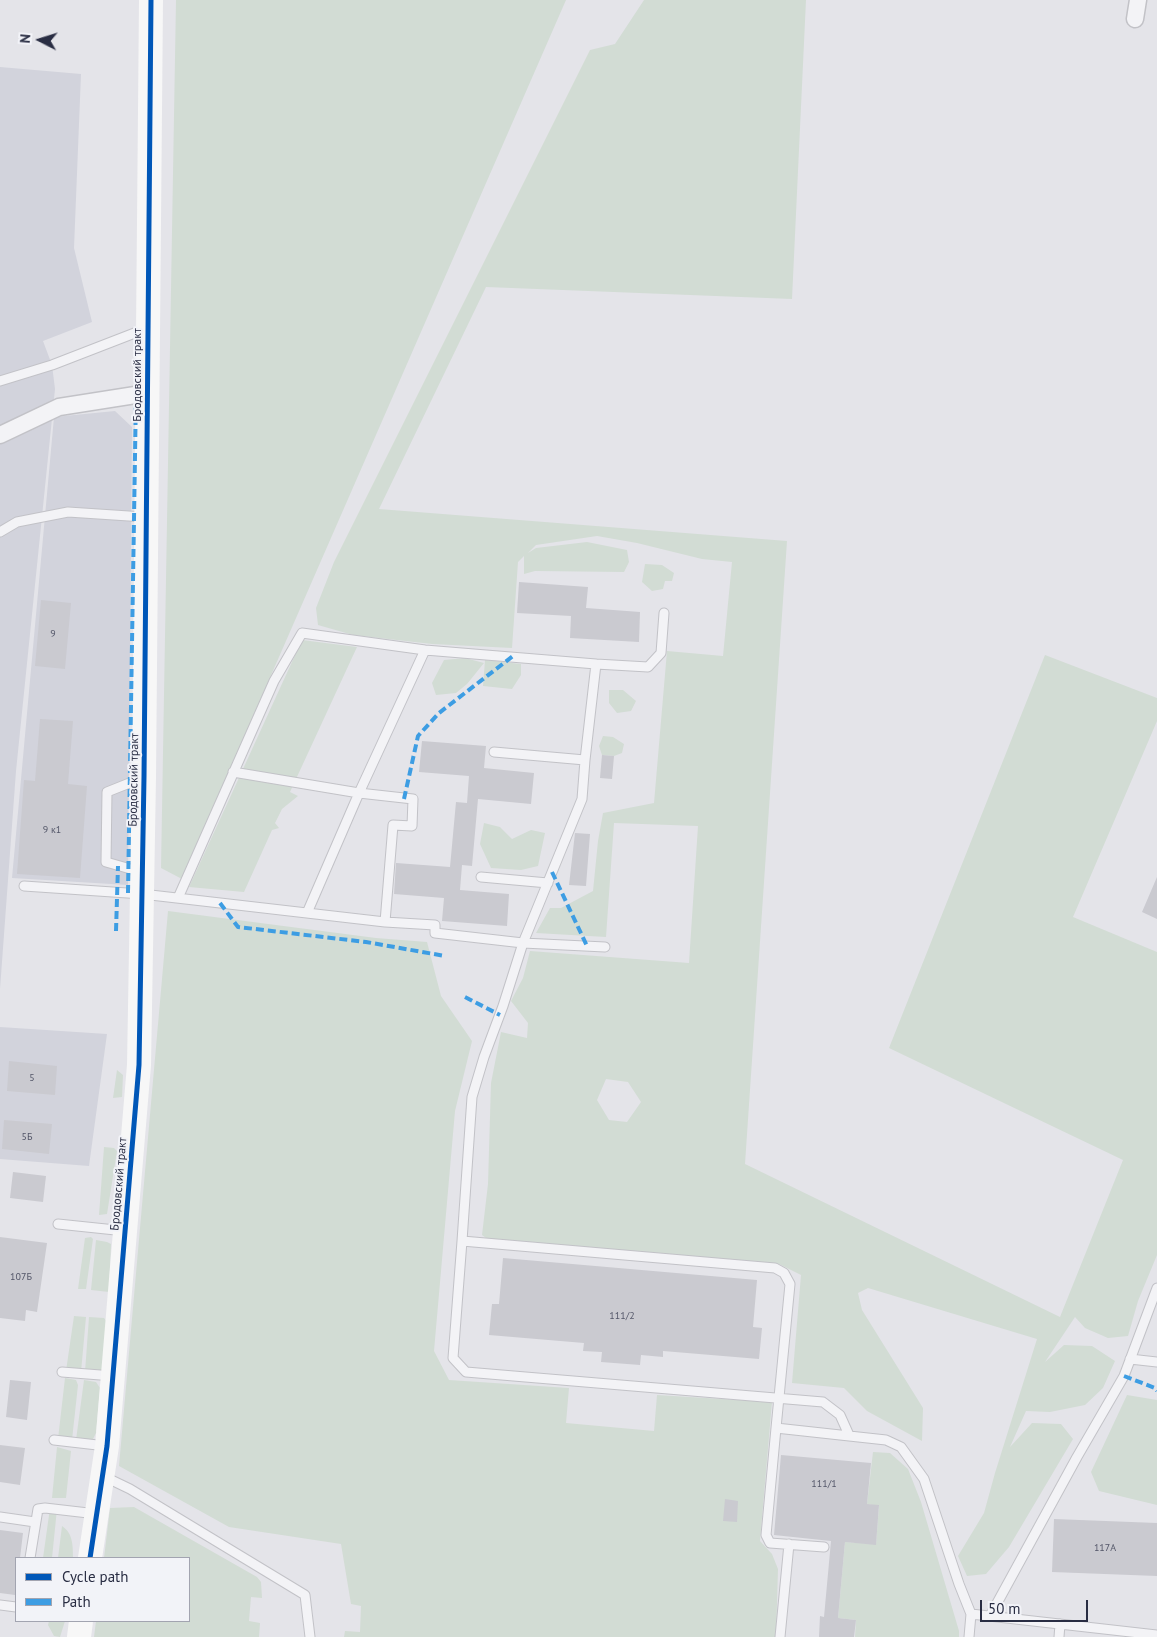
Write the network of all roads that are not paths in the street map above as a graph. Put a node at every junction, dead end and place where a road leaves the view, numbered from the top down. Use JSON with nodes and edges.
{"nodes":[{"id":1,"x":151,"y":0,"type":"edge"},
{"id":2,"x":1138,"y":0,"type":"edge"},
{"id":3,"x":1135,"y":19,"type":"dead end"},
{"id":4,"x":148,"y":328,"type":"junction"},
{"id":5,"x":0,"y":381,"type":"edge"},
{"id":6,"x":148,"y":393,"type":"junction"},
{"id":7,"x":0,"y":435,"type":"edge"},
{"id":8,"x":147,"y":517,"type":"junction"},
{"id":9,"x":0,"y":532,"type":"edge"},
{"id":10,"x":664,"y":613,"type":"dead end"},
{"id":11,"x":424,"y":650,"type":"junction"},
{"id":12,"x":596,"y":664,"type":"junction"},
{"id":13,"x":494,"y":752,"type":"dead end"},
{"id":14,"x":585,"y":760,"type":"junction"},
{"id":15,"x":234,"y":772,"type":"junction"},
{"id":16,"x":144,"y":777,"type":"junction"},
{"id":17,"x":359,"y":793,"type":"junction"},
{"id":18,"x":481,"y":877,"type":"dead end"},
{"id":19,"x":142,"y":883,"type":"junction"},
{"id":20,"x":548,"y":883,"type":"junction"},
{"id":21,"x":24,"y":886,"type":"dead end"},
{"id":22,"x":178,"y":898,"type":"junction"},
{"id":23,"x":307,"y":913,"type":"junction"},
{"id":24,"x":385,"y":922,"type":"junction"},
{"id":25,"x":523,"y":942,"type":"junction"},
{"id":26,"x":605,"y":947,"type":"dead end"},
{"id":27,"x":58,"y":1224,"type":"dead end"},
{"id":28,"x":125,"y":1231,"type":"junction"},
{"id":29,"x":462,"y":1241,"type":"junction"},
{"id":30,"x":1157,"y":1288,"type":"edge"},
{"id":31,"x":1130,"y":1359,"type":"junction"},
{"id":32,"x":1157,"y":1362,"type":"edge"},
{"id":33,"x":62,"y":1372,"type":"dead end"},
{"id":34,"x":113,"y":1376,"type":"junction"},
{"id":35,"x":779,"y":1398,"type":"junction"},
{"id":36,"x":776,"y":1428,"type":"junction"},
{"id":37,"x":849,"y":1435,"type":"junction"},
{"id":38,"x":54,"y":1440,"type":"dead end"},
{"id":39,"x":107,"y":1446,"type":"junction"},
{"id":40,"x":102,"y":1475,"type":"junction"},
{"id":41,"x":97,"y":1514,"type":"junction"},
{"id":42,"x":0,"y":1517,"type":"edge"},
{"id":43,"x":35,"y":1522,"type":"junction"},
{"id":44,"x":788,"y":1544,"type":"junction"},
{"id":45,"x":824,"y":1547,"type":"dead end"},
{"id":46,"x":30,"y":1557,"type":"edge"},
{"id":47,"x":90,"y":1557,"type":"edge"},
{"id":48,"x":0,"y":1605,"type":"edge"},
{"id":49,"x":15,"y":1607,"type":"edge"},
{"id":50,"x":971,"y":1614,"type":"junction"},
{"id":51,"x":990,"y":1616,"type":"junction"},
{"id":52,"x":82,"y":1622,"type":"edge"},
{"id":53,"x":1060,"y":1624,"type":"junction"},
{"id":54,"x":1102,"y":1633,"type":"edge"},
{"id":55,"x":1157,"y":1635,"type":"edge"},
{"id":56,"x":79,"y":1637,"type":"edge"},
{"id":57,"x":310,"y":1637,"type":"edge"},
{"id":58,"x":780,"y":1637,"type":"edge"},
{"id":59,"x":969,"y":1637,"type":"edge"},
{"id":60,"x":1059,"y":1637,"type":"edge"}],
"edges":[{"from":1,"to":4,"type":"street","name":"Бродовский тракт"},
{"from":2,"to":3,"type":"street"},
{"from":4,"to":5,"type":"lane"},
{"from":4,"to":6,"type":"street","name":"Бродовский тракт"},
{"from":6,"to":7,"type":"street"},
{"from":6,"to":8,"type":"street","name":"Бродовский тракт"},
{"from":8,"to":9,"type":"lane"},
{"from":8,"to":16,"type":"street","name":"Бродовский тракт"},
{"from":10,"to":12,"type":"lane"},
{"from":11,"to":12,"type":"lane"},
{"from":11,"to":15,"type":"lane"},
{"from":11,"to":17,"type":"lane"},
{"from":12,"to":14,"type":"lane"},
{"from":13,"to":14,"type":"lane"},
{"from":14,"to":20,"type":"lane"},
{"from":15,"to":17,"type":"lane"},
{"from":15,"to":22,"type":"lane"},
{"from":16,"to":19,"type":"street","name":"Бродовский тракт"},
{"from":16,"to":19,"type":"lane"},
{"from":17,"to":23,"type":"lane"},
{"from":17,"to":24,"type":"lane"},
{"from":18,"to":20,"type":"lane"},
{"from":19,"to":21,"type":"lane"},
{"from":19,"to":22,"type":"lane"},
{"from":19,"to":28,"type":"street","name":"Бродовский тракт"},
{"from":20,"to":25,"type":"lane"},
{"from":22,"to":23,"type":"lane"},
{"from":23,"to":24,"type":"lane"},
{"from":24,"to":25,"type":"lane"},
{"from":25,"to":26,"type":"lane"},
{"from":25,"to":29,"type":"lane"},
{"from":27,"to":28,"type":"lane"},
{"from":28,"to":34,"type":"street","name":"Бродовский тракт"},
{"from":29,"to":35,"type":"lane"},
{"from":29,"to":35,"type":"lane"},
{"from":30,"to":31,"type":"lane"},
{"from":31,"to":32,"type":"lane"},
{"from":31,"to":51,"type":"lane"},
{"from":33,"to":34,"type":"lane"},
{"from":34,"to":39,"type":"street","name":"Бродовский тракт"},
{"from":35,"to":36,"type":"lane"},
{"from":35,"to":37,"type":"lane"},
{"from":36,"to":37,"type":"lane"},
{"from":36,"to":44,"type":"lane"},
{"from":37,"to":50,"type":"lane"},
{"from":38,"to":39,"type":"lane"},
{"from":39,"to":40,"type":"street","name":"Бродовский тракт"},
{"from":40,"to":41,"type":"street","name":"Бродовский тракт"},
{"from":40,"to":57,"type":"lane"},
{"from":41,"to":43,"type":"lane"},
{"from":41,"to":47,"type":"street","name":"Бродовский тракт"},
{"from":42,"to":43,"type":"lane"},
{"from":43,"to":46,"type":"lane"},
{"from":44,"to":45,"type":"lane"},
{"from":44,"to":58,"type":"lane"},
{"from":48,"to":49,"type":"lane"},
{"from":50,"to":51,"type":"lane"},
{"from":50,"to":59,"type":"lane"},
{"from":51,"to":53,"type":"lane"},
{"from":52,"to":56,"type":"street"},
{"from":53,"to":54,"type":"lane"},
{"from":53,"to":60,"type":"lane"},
{"from":54,"to":55,"type":"lane"}]}
